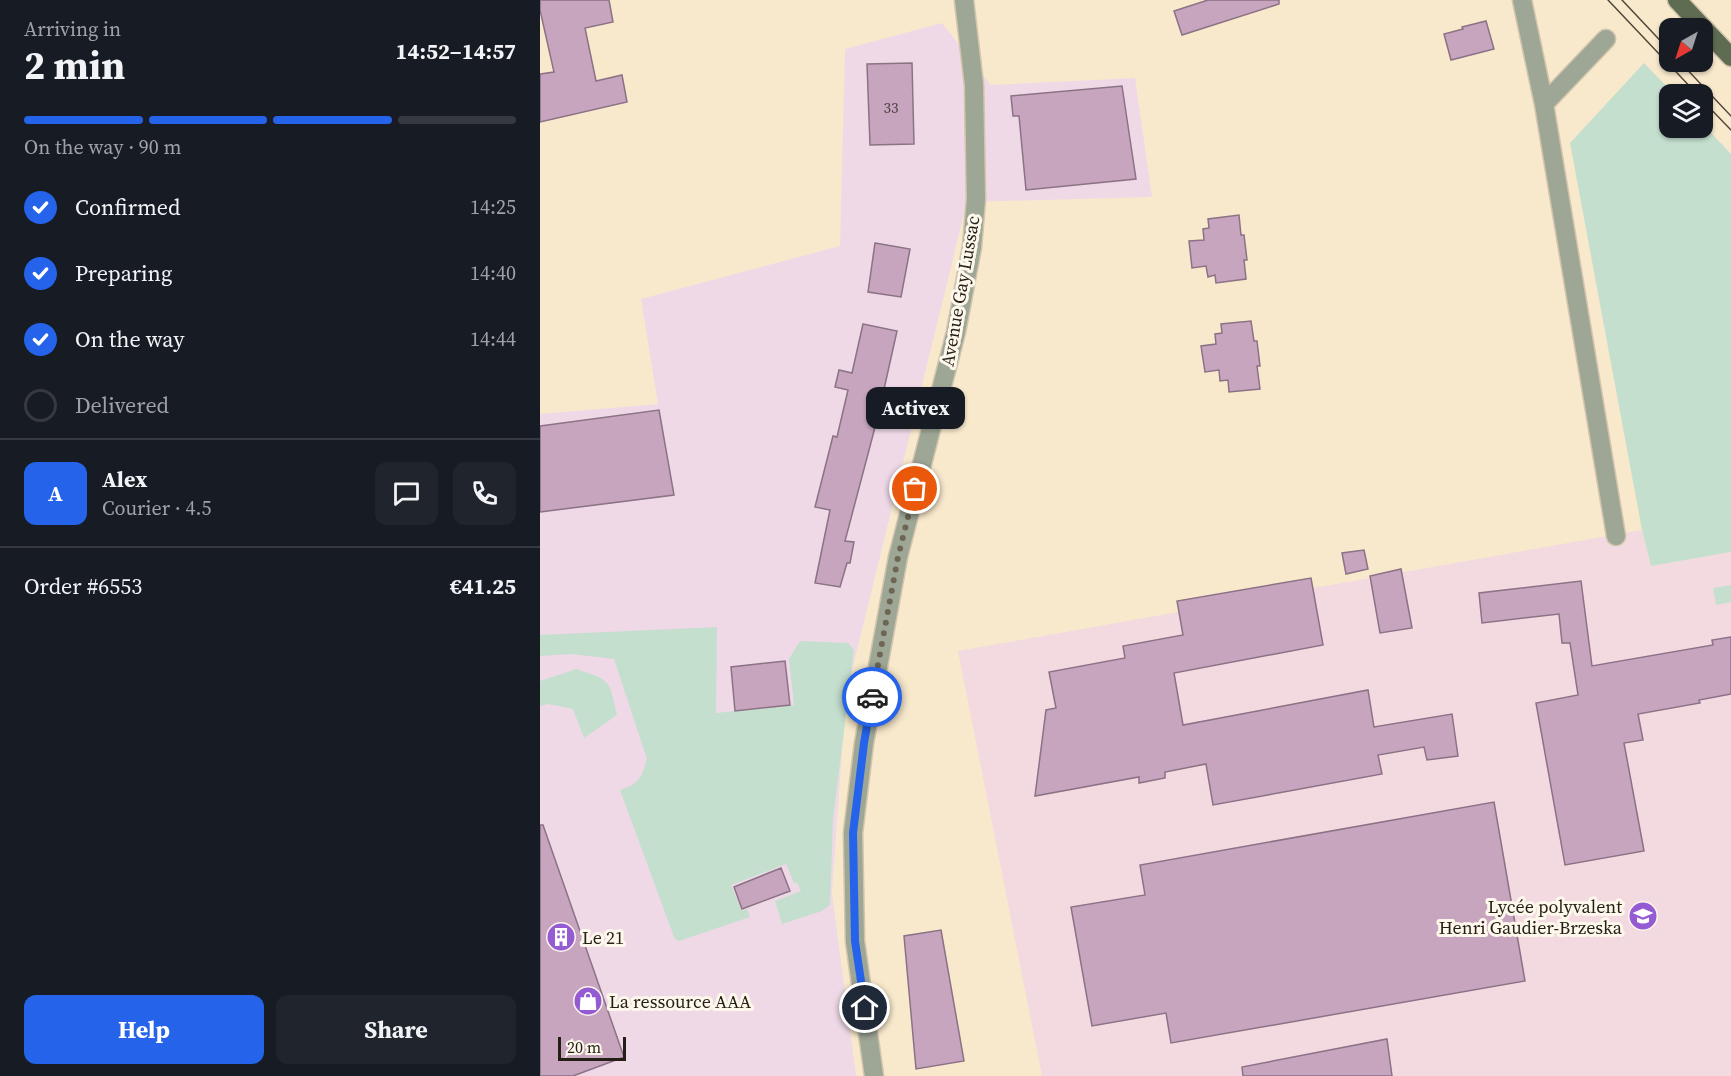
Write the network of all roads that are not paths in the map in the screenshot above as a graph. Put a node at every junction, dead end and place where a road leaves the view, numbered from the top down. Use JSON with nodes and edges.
{"nodes":[{"id":1,"x":964,"y":0,"type":"edge"},
{"id":2,"x":1521,"y":0,"type":"edge"},
{"id":3,"x":1677,"y":0,"type":"edge"},
{"id":4,"x":1693,"y":0,"type":"edge"},
{"id":5,"x":1606,"y":39,"type":"dead end"},
{"id":6,"x":1731,"y":40,"type":"edge"},
{"id":7,"x":1731,"y":57,"type":"edge"},
{"id":8,"x":1544,"y":104,"type":"junction"},
{"id":9,"x":1616,"y":536,"type":"dead end"},
{"id":10,"x":874,"y":1076,"type":"edge"}],
"edges":[{"from":1,"to":10,"type":"street","name":"Avenue Gay Lussac"},
{"from":2,"to":8,"type":"street"},
{"from":3,"to":7,"type":"main road"},
{"from":4,"to":6,"type":"main road"},
{"from":5,"to":8,"type":"street"},
{"from":8,"to":9,"type":"street"}]}
